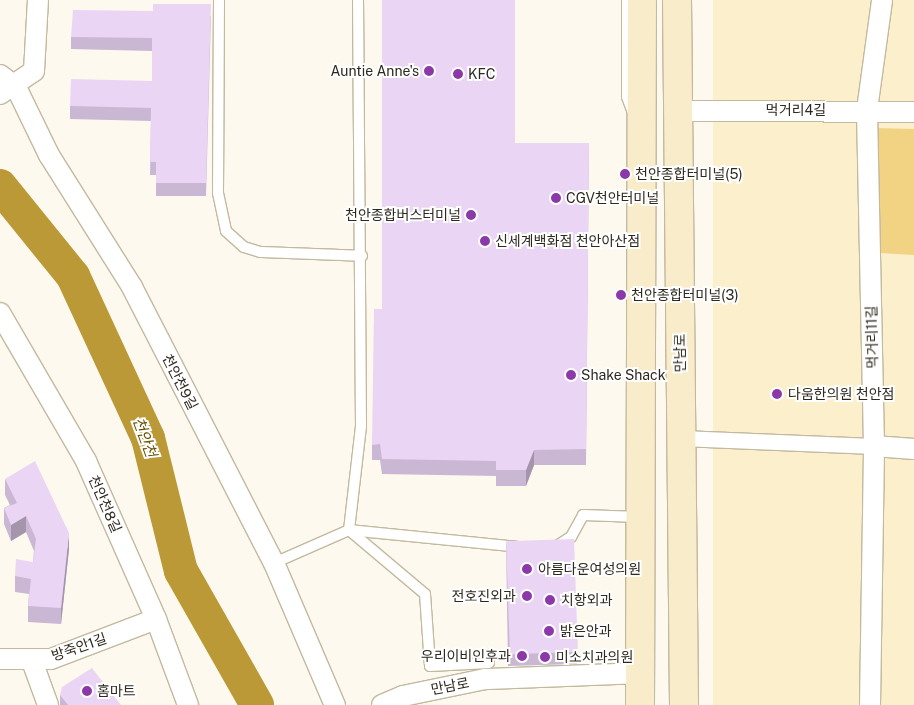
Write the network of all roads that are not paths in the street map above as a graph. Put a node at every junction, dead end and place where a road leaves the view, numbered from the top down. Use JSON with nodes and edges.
{"nodes":[{"id":1,"x":38,"y":0,"type":"edge"},
{"id":2,"x":219,"y":0,"type":"edge"},
{"id":3,"x":358,"y":0,"type":"edge"},
{"id":4,"x":627,"y":0,"type":"edge"},
{"id":5,"x":642,"y":0,"type":"edge"},
{"id":6,"x":677,"y":0,"type":"edge"},
{"id":7,"x":882,"y":0,"type":"edge"},
{"id":8,"x":0,"y":75,"type":"edge"},
{"id":9,"x":8,"y":91,"type":"edge"},
{"id":10,"x":867,"y":110,"type":"junction"},
{"id":11,"x":678,"y":111,"type":"junction"},
{"id":12,"x":914,"y":112,"type":"edge"},
{"id":13,"x":641,"y":129,"type":"junction"},
{"id":14,"x":362,"y":256,"type":"junction"},
{"id":15,"x":0,"y":313,"type":"edge"},
{"id":16,"x":681,"y":438,"type":"junction"},
{"id":17,"x":874,"y":446,"type":"junction"},
{"id":18,"x":914,"y":449,"type":"edge"},
{"id":19,"x":639,"y":517,"type":"junction"},
{"id":20,"x":349,"y":530,"type":"junction"},
{"id":21,"x":526,"y":548,"type":"edge"},
{"id":22,"x":543,"y":548,"type":"edge"},
{"id":23,"x":274,"y":563,"type":"junction"},
{"id":24,"x":156,"y":619,"type":"junction"},
{"id":25,"x":0,"y":659,"type":"edge"},
{"id":26,"x":32,"y":661,"type":"junction"},
{"id":27,"x":489,"y":663,"type":"dead end"},
{"id":28,"x":639,"y":673,"type":"junction"},
{"id":29,"x":48,"y":705,"type":"edge"},
{"id":30,"x":188,"y":705,"type":"edge"},
{"id":31,"x":335,"y":705,"type":"edge"},
{"id":32,"x":382,"y":705,"type":"edge"},
{"id":33,"x":640,"y":705,"type":"edge"},
{"id":34,"x":684,"y":705,"type":"edge"},
{"id":35,"x":870,"y":705,"type":"edge"}],
"edges":[{"from":1,"to":9,"type":"street"},
{"from":2,"to":14,"type":"lane"},
{"from":3,"to":14,"type":"lane"},
{"from":4,"to":13,"type":"lane"},
{"from":5,"to":13,"type":"main road"},
{"from":6,"to":11,"type":"main road","name":"만남로"},
{"from":7,"to":10,"type":"street","name":"먹거리11길"},
{"from":8,"to":9,"type":"street","name":"천안천9길"},
{"from":9,"to":23,"type":"street","name":"천안천9길"},
{"from":10,"to":11,"type":"street","name":"먹거리4길"},
{"from":10,"to":12,"type":"street","name":"먹거리4길"},
{"from":10,"to":17,"type":"street","name":"먹거리11길"},
{"from":11,"to":16,"type":"main road","name":"만남로"},
{"from":13,"to":19,"type":"main road"},
{"from":14,"to":20,"type":"lane"},
{"from":15,"to":24,"type":"street","name":"천안천8길"},
{"from":16,"to":17,"type":"street"},
{"from":16,"to":34,"type":"main road","name":"만남로"},
{"from":17,"to":18,"type":"street"},
{"from":17,"to":35,"type":"street","name":"먹거리11길"},
{"from":19,"to":22,"type":"lane"},
{"from":19,"to":28,"type":"main road"},
{"from":20,"to":21,"type":"lane"},
{"from":20,"to":23,"type":"lane"},
{"from":20,"to":27,"type":"lane"},
{"from":23,"to":31,"type":"street","name":"천안천9길"},
{"from":24,"to":26,"type":"street","name":"방죽안1길"},
{"from":24,"to":30,"type":"street","name":"천안천8길"},
{"from":25,"to":26,"type":"street","name":"방죽안1길"},
{"from":26,"to":29,"type":"street"},
{"from":28,"to":32,"type":"street","name":"만남로"},
{"from":28,"to":33,"type":"main road"}]}
